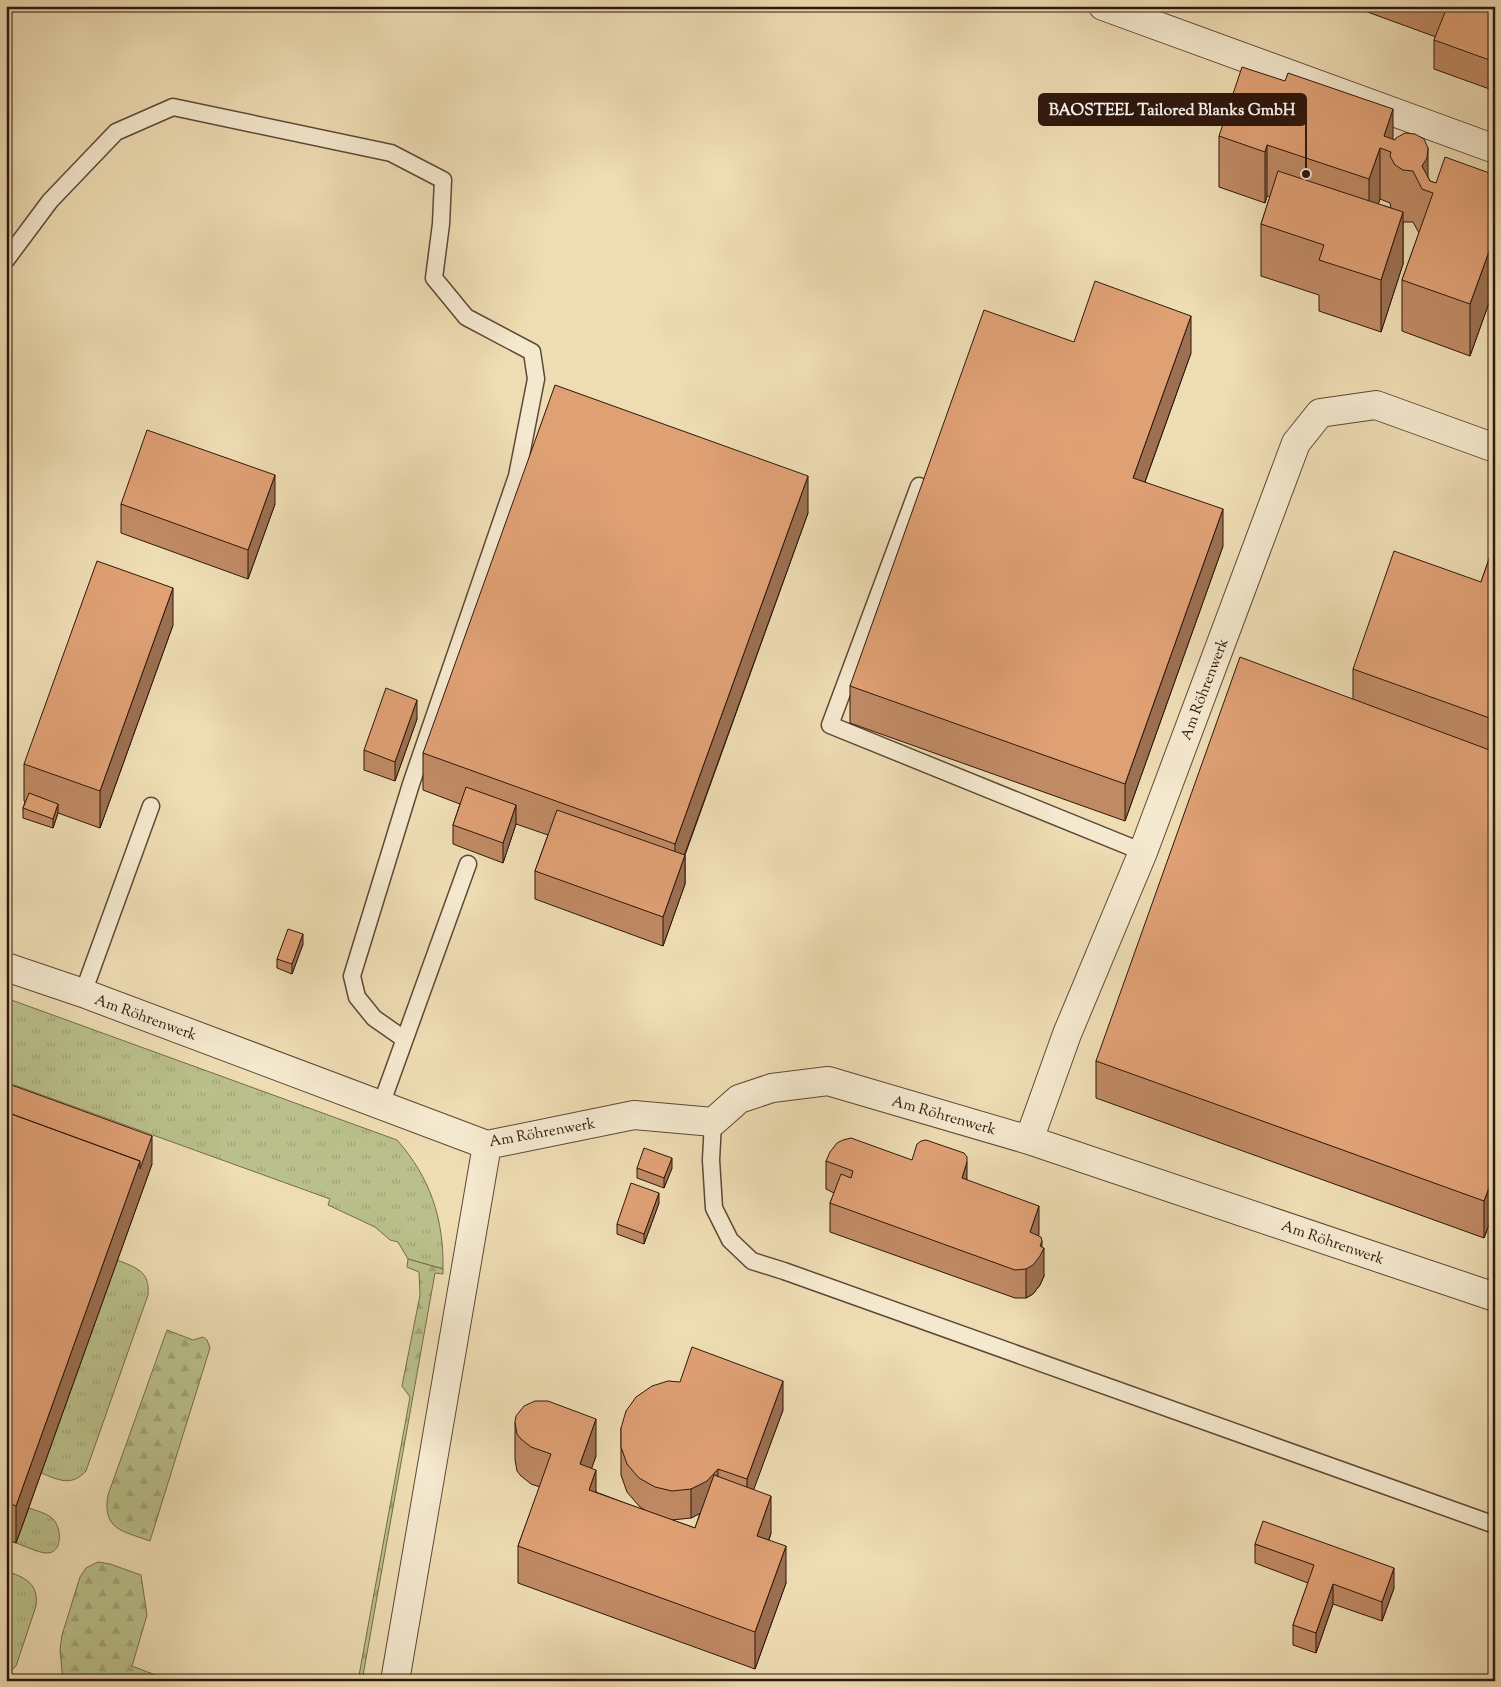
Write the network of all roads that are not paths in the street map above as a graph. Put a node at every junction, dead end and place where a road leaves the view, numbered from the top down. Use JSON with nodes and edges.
{"nodes":[{"id":1,"x":1103,"y":6,"type":"edge"},
{"id":2,"x":1495,"y":149,"type":"edge"},
{"id":3,"x":6,"y":260,"type":"edge"},
{"id":4,"x":1495,"y":448,"type":"edge"},
{"id":5,"x":919,"y":486,"type":"edge"},
{"id":6,"x":151,"y":806,"type":"dead end"},
{"id":7,"x":1143,"y":852,"type":"junction"},
{"id":8,"x":468,"y":864,"type":"dead end"},
{"id":9,"x":6,"y":967,"type":"edge"},
{"id":10,"x":83,"y":994,"type":"junction"},
{"id":11,"x":404,"y":1039,"type":"junction"},
{"id":12,"x":381,"y":1105,"type":"junction"},
{"id":13,"x":713,"y":1122,"type":"junction"},
{"id":14,"x":1029,"y":1140,"type":"junction"},
{"id":15,"x":487,"y":1144,"type":"junction"},
{"id":16,"x":1495,"y":1297,"type":"edge"},
{"id":17,"x":1495,"y":1525,"type":"edge"},
{"id":18,"x":394,"y":1681,"type":"edge"}],
"edges":[{"from":1,"to":2,"type":"street"},
{"from":3,"to":11,"type":"lane"},
{"from":4,"to":7,"type":"street","name":"Am Röhrenwerk"},
{"from":5,"to":7,"type":"lane"},
{"from":6,"to":10,"type":"lane"},
{"from":7,"to":14,"type":"street","name":"Am Röhrenwerk"},
{"from":8,"to":11,"type":"lane"},
{"from":9,"to":10,"type":"street","name":"Am Röhrenwerk"},
{"from":10,"to":12,"type":"street","name":"Am Röhrenwerk"},
{"from":11,"to":12,"type":"lane"},
{"from":12,"to":15,"type":"street","name":"Am Röhrenwerk"},
{"from":13,"to":14,"type":"street","name":"Am Röhrenwerk"},
{"from":13,"to":15,"type":"street","name":"Am Röhrenwerk"},
{"from":13,"to":17,"type":"lane"},
{"from":14,"to":16,"type":"street","name":"Am Röhrenwerk"},
{"from":15,"to":18,"type":"street"}]}
